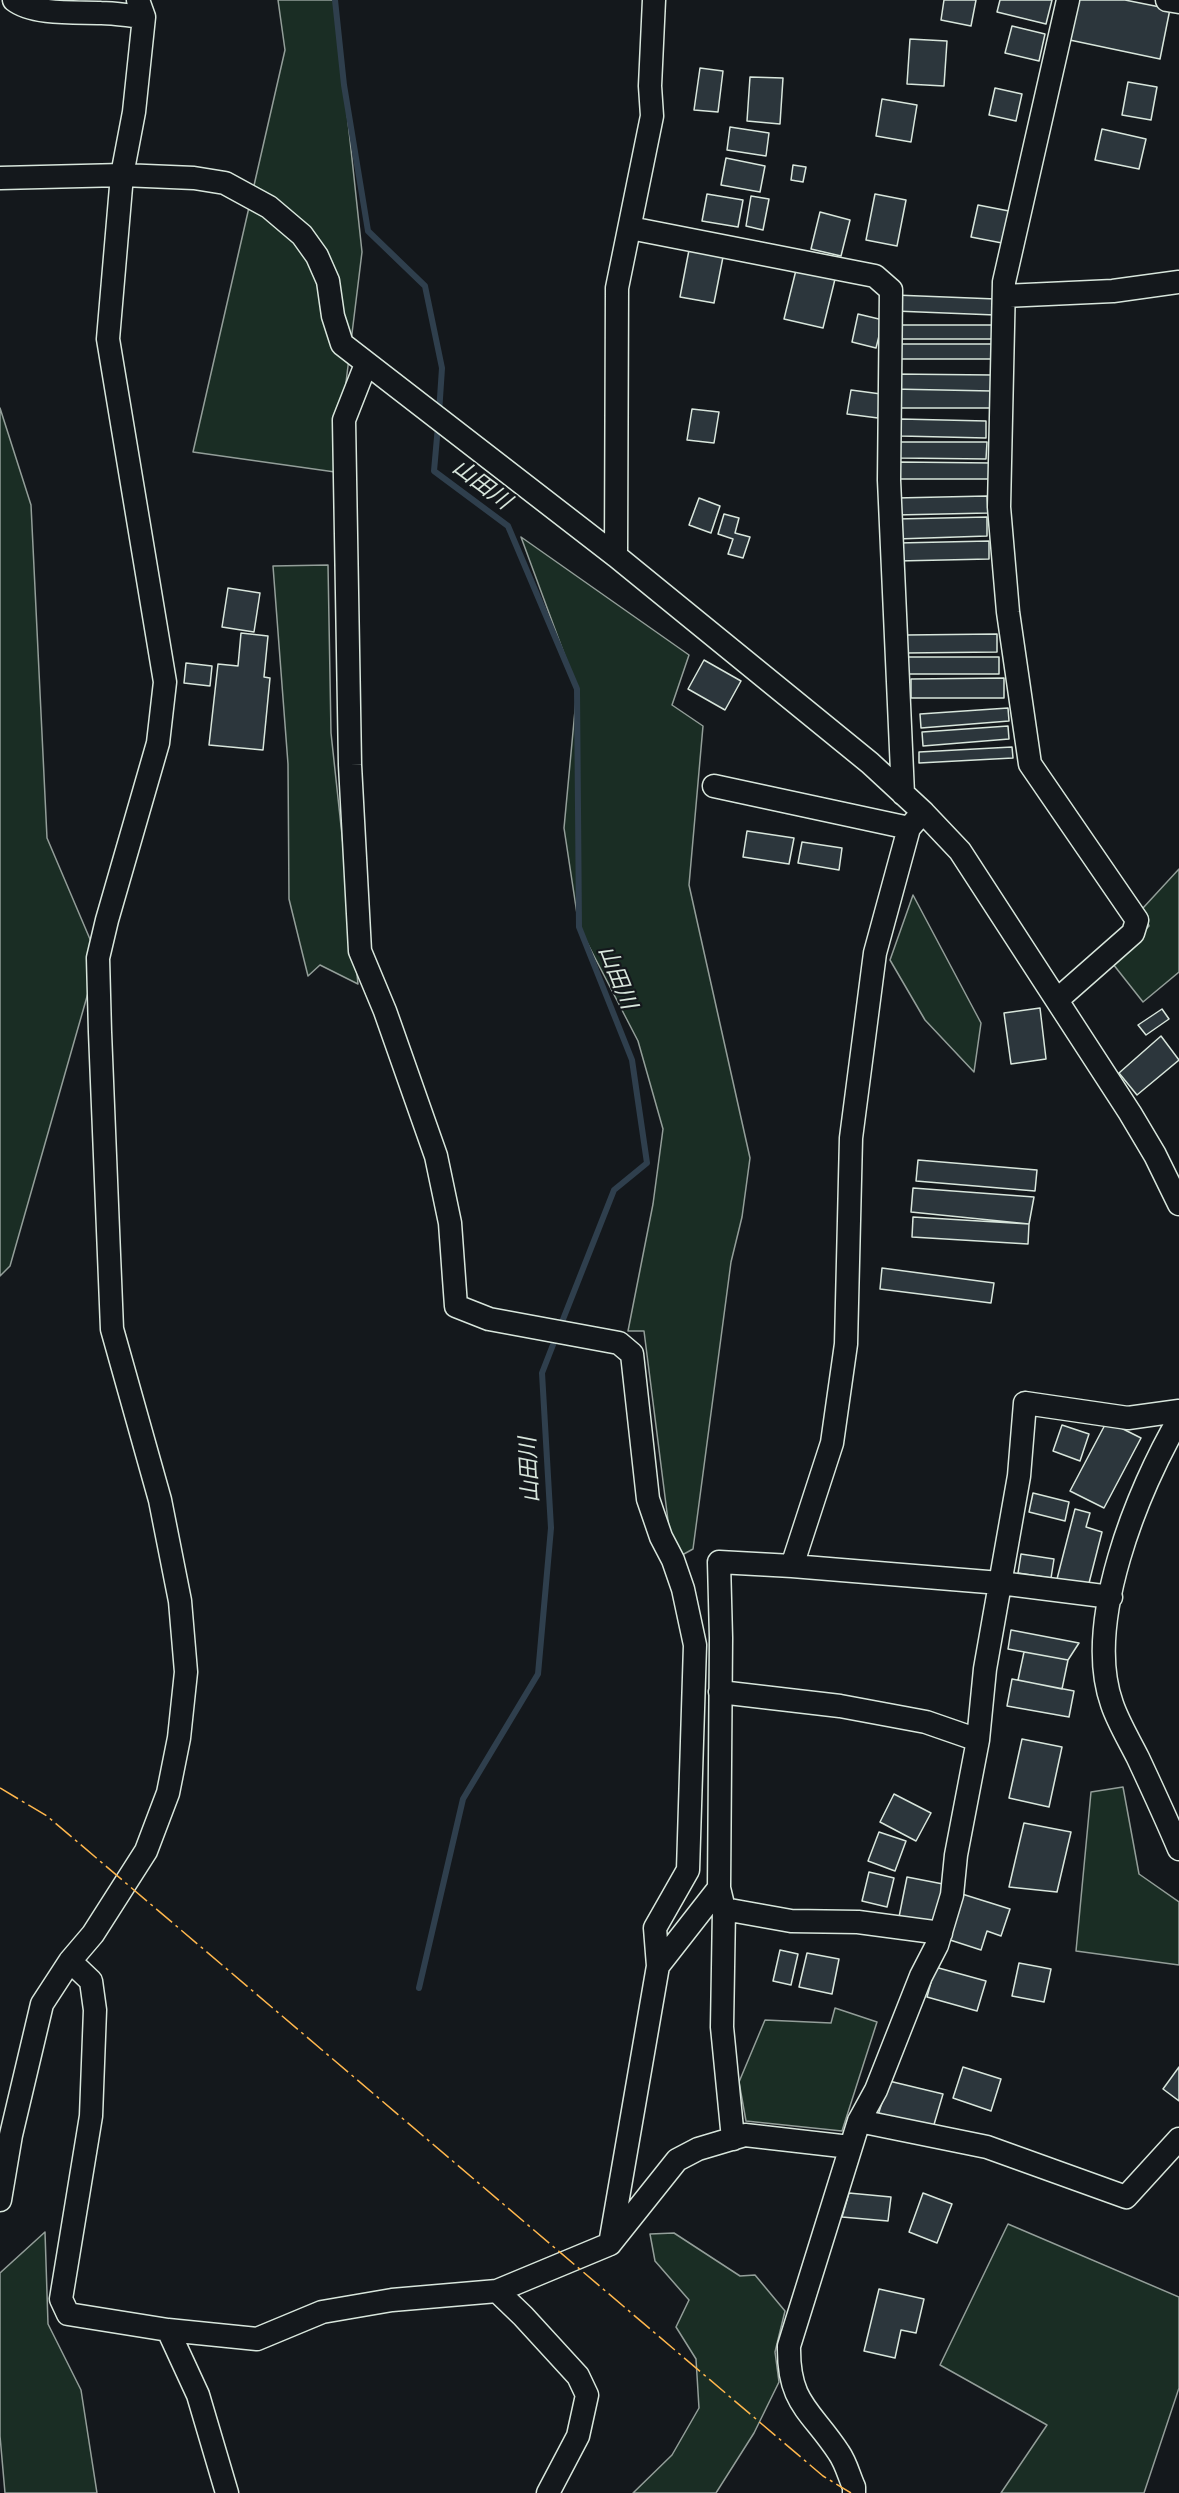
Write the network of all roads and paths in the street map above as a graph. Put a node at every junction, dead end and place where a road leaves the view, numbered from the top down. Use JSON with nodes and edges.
{"nodes":[{"id":1,"x":14,"y":0,"type":"edge"},
{"id":2,"x":654,"y":0,"type":"edge"},
{"id":3,"x":1068,"y":0,"type":"edge"},
{"id":4,"x":1167,"y":0,"type":"edge"},
{"id":5,"x":1179,"y":2,"type":"edge"},
{"id":6,"x":141,"y":9,"type":"edge"},
{"id":7,"x":122,"y":175,"type":"junction"},
{"id":8,"x":0,"y":177,"type":"edge"},
{"id":9,"x":630,"y":228,"type":"junction"},
{"id":10,"x":1179,"y":282,"type":"edge"},
{"id":11,"x":1004,"y":296,"type":"junction"},
{"id":12,"x":366,"y":364,"type":"junction"},
{"id":13,"x":616,"y":556,"type":"junction"},
{"id":14,"x":714,"y":786,"type":"dead end"},
{"id":15,"x":903,"y":794,"type":"junction"},
{"id":16,"x":916,"y":820,"type":"junction"},
{"id":17,"x":1057,"y":1000,"type":"junction"},
{"id":18,"x":1179,"y":1204,"type":"edge"},
{"id":19,"x":1179,"y":1411,"type":"edge"},
{"id":20,"x":1179,"y":1419,"type":"edge"},
{"id":21,"x":792,"y":1566,"type":"junction"},
{"id":22,"x":1000,"y":1583,"type":"junction"},
{"id":23,"x":1111,"y":1597,"type":"junction"},
{"id":24,"x":720,"y":1692,"type":"junction"},
{"id":25,"x":978,"y":1740,"type":"junction"},
{"id":26,"x":1179,"y":1849,"type":"edge"},
{"id":27,"x":722,"y":1898,"type":"junction"},
{"id":28,"x":941,"y":1933,"type":"junction"},
{"id":29,"x":70,"y":1961,"type":"junction"},
{"id":30,"x":658,"y":1966,"type":"junction"},
{"id":31,"x":859,"y":2121,"type":"junction"},
{"id":32,"x":733,"y":2139,"type":"junction"},
{"id":33,"x":1179,"y":2139,"type":"edge"},
{"id":34,"x":850,"y":2147,"type":"junction"},
{"id":35,"x":0,"y":2200,"type":"edge"},
{"id":36,"x":610,"y":2244,"type":"junction"},
{"id":37,"x":497,"y":2291,"type":"junction"},
{"id":38,"x":168,"y":2330,"type":"junction"},
{"id":39,"x":227,"y":2493,"type":"edge"},
{"id":40,"x":548,"y":2493,"type":"edge"},
{"id":41,"x":854,"y":2493,"type":"edge"}],
"edges":[{"from":1,"to":6,"type":"street"},
{"from":2,"to":9,"type":"street"},
{"from":3,"to":11,"type":"street"},
{"from":4,"to":5,"type":"street"},
{"from":6,"to":7,"type":"street"},
{"from":7,"to":8,"type":"street"},
{"from":7,"to":12,"type":"street"},
{"from":7,"to":29,"type":"street"},
{"from":9,"to":13,"type":"street"},
{"from":9,"to":15,"type":"street"},
{"from":10,"to":11,"type":"street"},
{"from":11,"to":17,"type":"street"},
{"from":12,"to":13,"type":"street"},
{"from":12,"to":30,"type":"street"},
{"from":13,"to":15,"type":"street"},
{"from":14,"to":16,"type":"street"},
{"from":15,"to":16,"type":"street"},
{"from":16,"to":17,"type":"street"},
{"from":16,"to":21,"type":"street"},
{"from":17,"to":18,"type":"street"},
{"from":19,"to":22,"type":"street"},
{"from":20,"to":23,"type":"street"},
{"from":21,"to":22,"type":"street"},
{"from":21,"to":24,"type":"street"},
{"from":22,"to":23,"type":"street"},
{"from":22,"to":25,"type":"street"},
{"from":23,"to":26,"type":"street"},
{"from":24,"to":25,"type":"street"},
{"from":24,"to":27,"type":"street"},
{"from":25,"to":28,"type":"street"},
{"from":27,"to":28,"type":"street"},
{"from":27,"to":30,"type":"street"},
{"from":27,"to":32,"type":"street"},
{"from":28,"to":31,"type":"street"},
{"from":29,"to":35,"type":"street"},
{"from":29,"to":38,"type":"street"},
{"from":30,"to":36,"type":"street"},
{"from":31,"to":33,"type":"street"},
{"from":31,"to":34,"type":"street"},
{"from":32,"to":34,"type":"street"},
{"from":32,"to":36,"type":"street"},
{"from":34,"to":41,"type":"street"},
{"from":36,"to":37,"type":"street"},
{"from":37,"to":38,"type":"street"},
{"from":37,"to":40,"type":"street"},
{"from":38,"to":39,"type":"street"}]}
